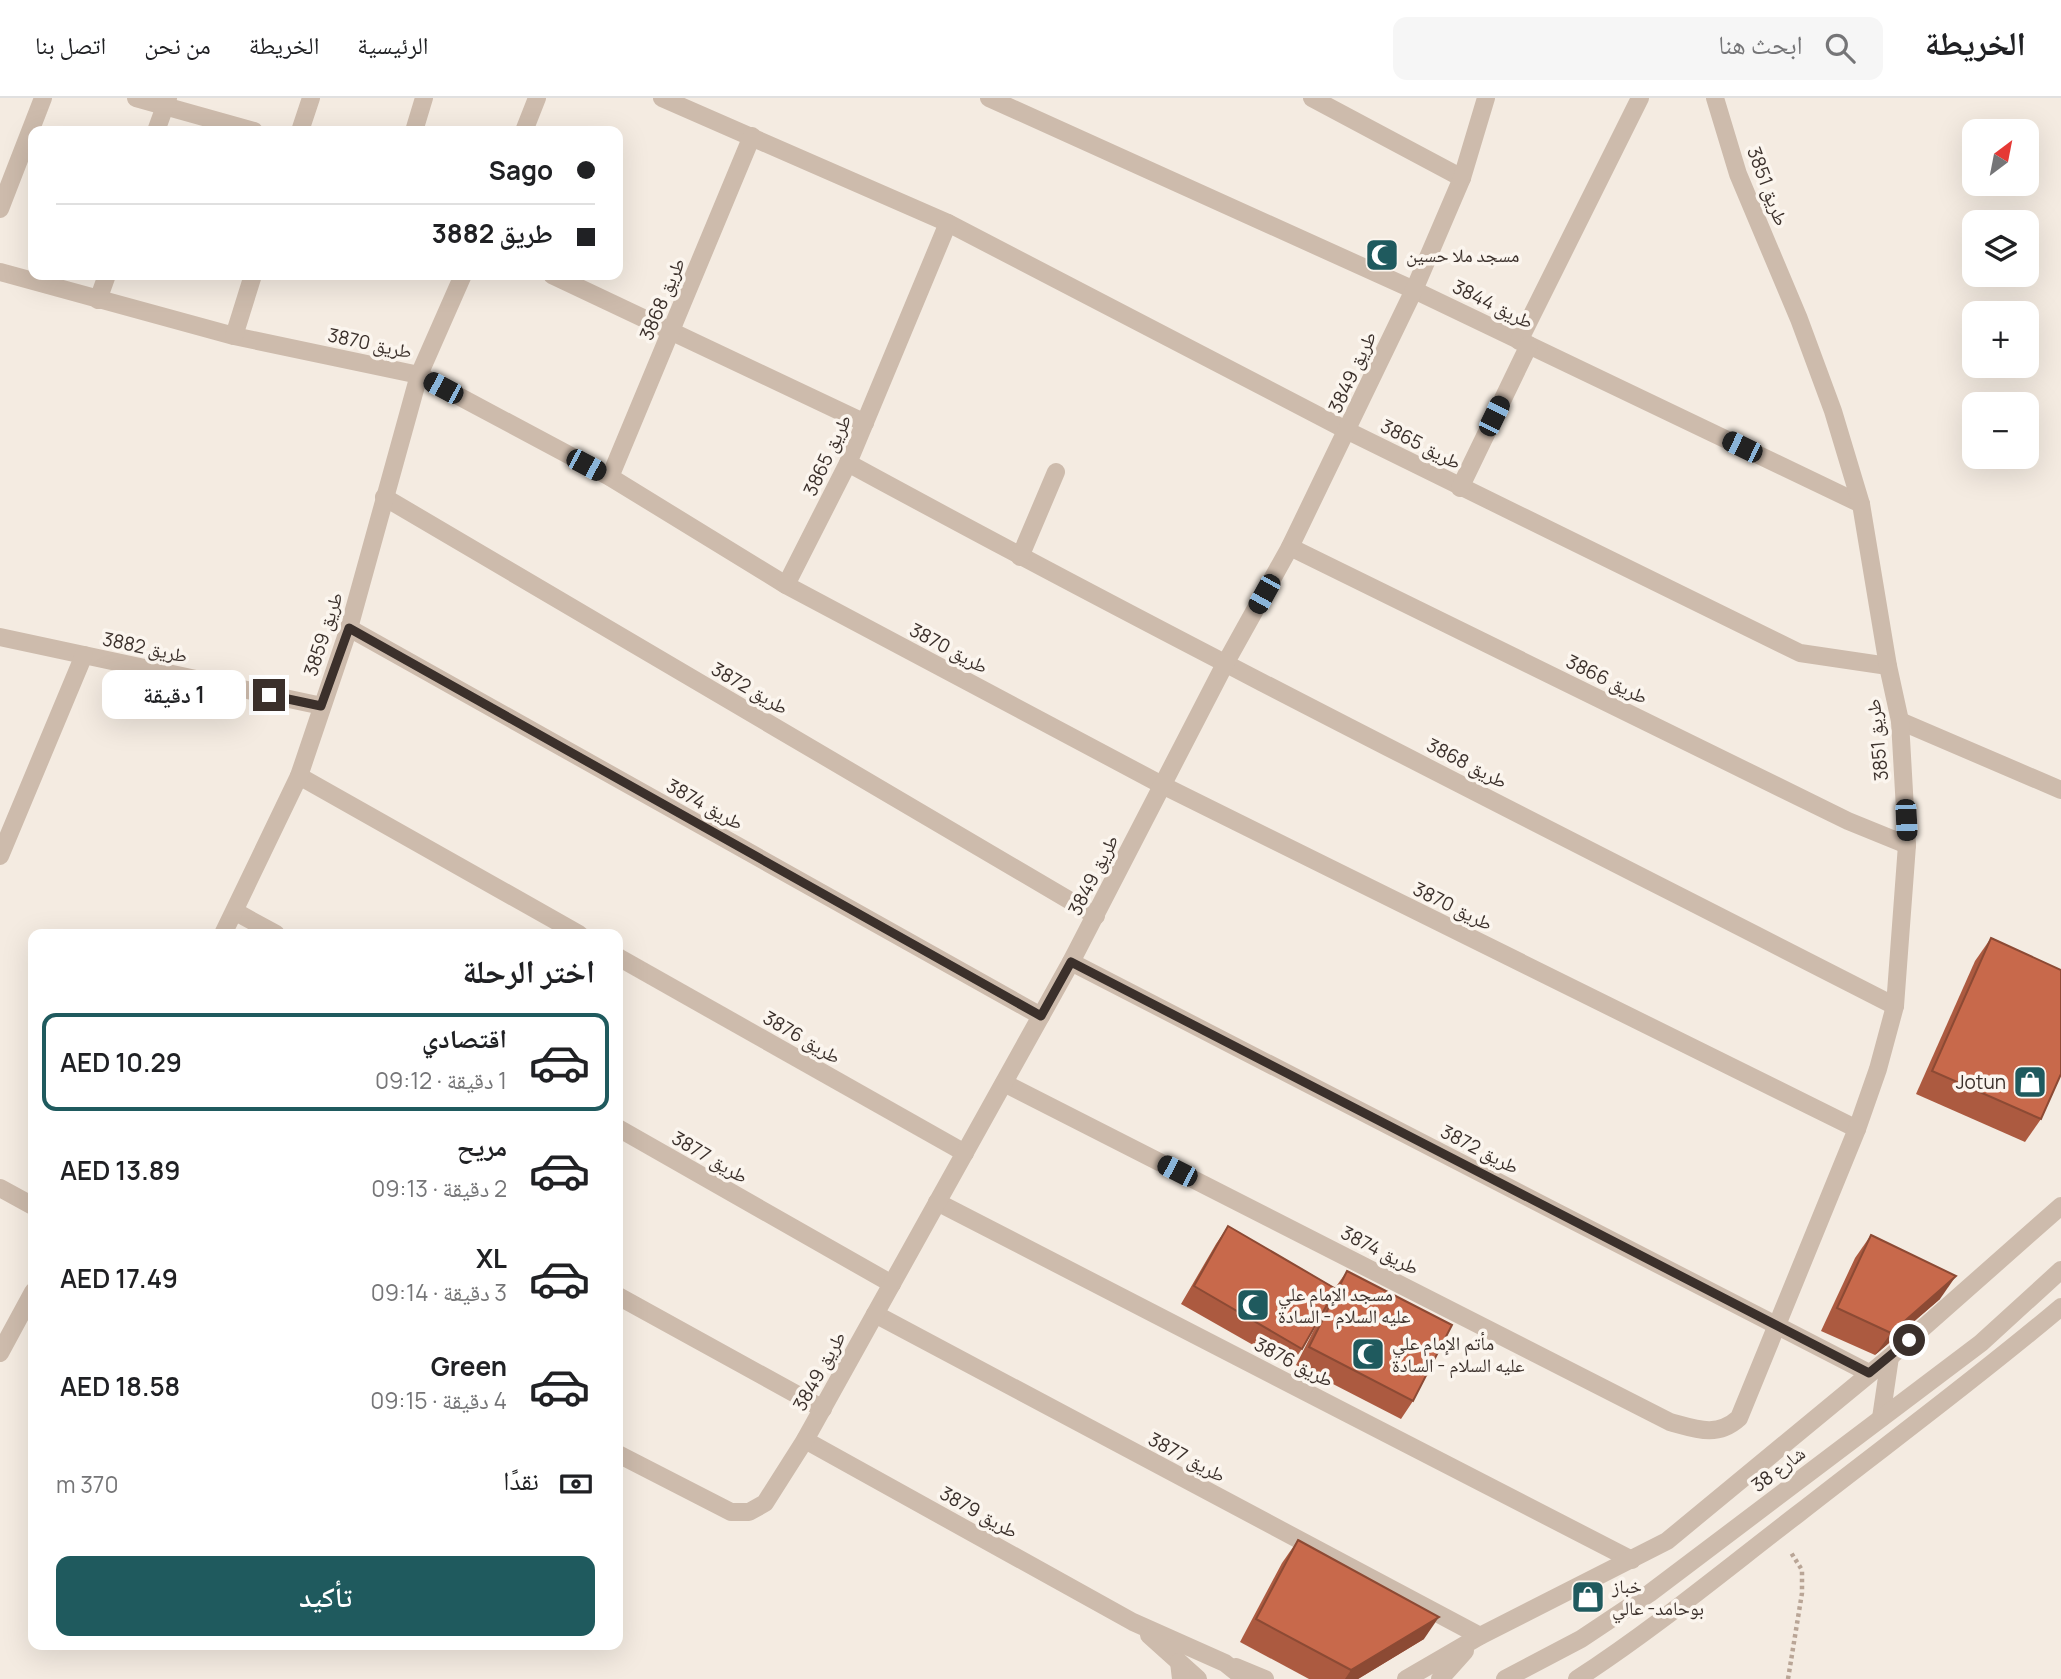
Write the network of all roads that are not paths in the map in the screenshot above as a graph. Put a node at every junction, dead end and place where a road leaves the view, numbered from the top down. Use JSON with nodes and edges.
{"nodes":[{"id":1,"x":43,"y":98,"type":"edge"},
{"id":2,"x":136,"y":98,"type":"edge"},
{"id":3,"x":311,"y":98,"type":"edge"},
{"id":4,"x":424,"y":98,"type":"edge"},
{"id":5,"x":537,"y":98,"type":"edge"},
{"id":6,"x":662,"y":98,"type":"edge"},
{"id":7,"x":989,"y":98,"type":"edge"},
{"id":8,"x":1312,"y":98,"type":"edge"},
{"id":9,"x":1486,"y":98,"type":"edge"},
{"id":10,"x":1640,"y":98,"type":"edge"},
{"id":11,"x":1715,"y":98,"type":"edge"},
{"id":12,"x":166,"y":102,"type":"edge"},
{"id":13,"x":32,"y":126,"type":"edge"},
{"id":14,"x":158,"y":126,"type":"edge"},
{"id":15,"x":239,"y":126,"type":"edge"},
{"id":16,"x":302,"y":126,"type":"edge"},
{"id":17,"x":416,"y":126,"type":"edge"},
{"id":18,"x":526,"y":126,"type":"edge"},
{"id":19,"x":752,"y":136,"type":"junction"},
{"id":20,"x":28,"y":137,"type":"edge"},
{"id":21,"x":1462,"y":178,"type":"junction"},
{"id":22,"x":0,"y":209,"type":"edge"},
{"id":23,"x":948,"y":223,"type":"junction"},
{"id":24,"x":0,"y":272,"type":"edge"},
{"id":25,"x":105,"y":280,"type":"edge"},
{"id":26,"x":251,"y":280,"type":"edge"},
{"id":27,"x":461,"y":280,"type":"edge"},
{"id":28,"x":563,"y":280,"type":"edge"},
{"id":29,"x":1414,"y":290,"type":"junction"},
{"id":30,"x":98,"y":300,"type":"junction"},
{"id":31,"x":671,"y":330,"type":"junction"},
{"id":32,"x":234,"y":336,"type":"junction"},
{"id":33,"x":1524,"y":343,"type":"junction"},
{"id":34,"x":419,"y":375,"type":"junction"},
{"id":35,"x":865,"y":424,"type":"junction"},
{"id":36,"x":1348,"y":431,"type":"junction"},
{"id":37,"x":848,"y":463,"type":"junction"},
{"id":38,"x":1056,"y":472,"type":"dead end"},
{"id":39,"x":610,"y":477,"type":"junction"},
{"id":40,"x":1460,"y":488,"type":"junction"},
{"id":41,"x":384,"y":497,"type":"junction"},
{"id":42,"x":1861,"y":504,"type":"junction"},
{"id":43,"x":1290,"y":547,"type":"junction"},
{"id":44,"x":1020,"y":557,"type":"junction"},
{"id":45,"x":786,"y":585,"type":"junction"},
{"id":46,"x":349,"y":628,"type":"junction"},
{"id":47,"x":0,"y":637,"type":"edge"},
{"id":48,"x":84,"y":655,"type":"junction"},
{"id":49,"x":1225,"y":664,"type":"junction"},
{"id":50,"x":1888,"y":666,"type":"junction"},
{"id":51,"x":321,"y":706,"type":"junction"},
{"id":52,"x":1900,"y":721,"type":"junction"},
{"id":53,"x":299,"y":776,"type":"junction"},
{"id":54,"x":1162,"y":785,"type":"junction"},
{"id":55,"x":2061,"y":790,"type":"edge"},
{"id":56,"x":1907,"y":845,"type":"junction"},
{"id":57,"x":0,"y":856,"type":"edge"},
{"id":58,"x":236,"y":912,"type":"junction"},
{"id":59,"x":1096,"y":916,"type":"junction"},
{"id":60,"x":226,"y":929,"type":"edge"},
{"id":61,"x":267,"y":929,"type":"edge"},
{"id":62,"x":570,"y":929,"type":"edge"},
{"id":63,"x":623,"y":960,"type":"edge"},
{"id":64,"x":1071,"y":962,"type":"junction"},
{"id":65,"x":1895,"y":1006,"type":"junction"},
{"id":66,"x":1041,"y":1016,"type":"junction"},
{"id":67,"x":1004,"y":1083,"type":"junction"},
{"id":68,"x":1857,"y":1129,"type":"junction"},
{"id":69,"x":623,"y":1131,"type":"edge"},
{"id":70,"x":965,"y":1153,"type":"junction"},
{"id":71,"x":0,"y":1188,"type":"edge"},
{"id":72,"x":937,"y":1202,"type":"junction"},
{"id":73,"x":28,"y":1203,"type":"edge"},
{"id":74,"x":2061,"y":1206,"type":"edge"},
{"id":75,"x":2061,"y":1270,"type":"edge"},
{"id":76,"x":892,"y":1284,"type":"junction"},
{"id":77,"x":623,"y":1299,"type":"edge"},
{"id":78,"x":28,"y":1301,"type":"edge"},
{"id":79,"x":2061,"y":1307,"type":"edge"},
{"id":80,"x":875,"y":1314,"type":"junction"},
{"id":81,"x":1777,"y":1325,"type":"junction"},
{"id":82,"x":0,"y":1353,"type":"edge"},
{"id":83,"x":1890,"y":1357,"type":"junction"},
{"id":84,"x":1869,"y":1373,"type":"junction"},
{"id":85,"x":823,"y":1409,"type":"junction"},
{"id":86,"x":1739,"y":1418,"type":"joint"},
{"id":87,"x":1881,"y":1418,"type":"junction"},
{"id":88,"x":805,"y":1440,"type":"junction"},
{"id":89,"x":623,"y":1457,"type":"edge"},
{"id":90,"x":1632,"y":1560,"type":"junction"},
{"id":91,"x":1133,"y":1622,"type":"junction"},
{"id":92,"x":1480,"y":1636,"type":"junction"},
{"id":93,"x":1225,"y":1663,"type":"junction"},
{"id":94,"x":1180,"y":1670,"type":"edge"},
{"id":95,"x":1198,"y":1679,"type":"edge"},
{"id":96,"x":1245,"y":1679,"type":"edge"},
{"id":97,"x":1265,"y":1679,"type":"edge"},
{"id":98,"x":1406,"y":1679,"type":"edge"},
{"id":99,"x":1440,"y":1679,"type":"edge"},
{"id":100,"x":1505,"y":1679,"type":"edge"},
{"id":101,"x":1577,"y":1679,"type":"edge"}],
"edges":[{"from":1,"to":13,"type":"street"},
{"from":2,"to":12,"type":"street"},
{"from":3,"to":16,"type":"street"},
{"from":4,"to":17,"type":"street"},
{"from":5,"to":18,"type":"street"},
{"from":6,"to":19,"type":"street","name":"طريق 3865"},
{"from":7,"to":29,"type":"street","name":"طريق 3844"},
{"from":8,"to":21,"type":"street"},
{"from":9,"to":21,"type":"street","name":"طريق 3849"},
{"from":10,"to":33,"type":"street"},
{"from":11,"to":42,"type":"street","name":"طريق 3851"},
{"from":12,"to":14,"type":"street"},
{"from":12,"to":15,"type":"street"},
{"from":19,"to":23,"type":"street","name":"طريق 3865"},
{"from":19,"to":31,"type":"street","name":"طريق 3868"},
{"from":20,"to":22,"type":"street"},
{"from":21,"to":29,"type":"street","name":"طريق 3849"},
{"from":23,"to":35,"type":"street","name":"طريق 3865"},
{"from":23,"to":36,"type":"street","name":"طريق 3865"},
{"from":24,"to":30,"type":"street","name":"طريق 3870"},
{"from":25,"to":30,"type":"street"},
{"from":26,"to":32,"type":"street"},
{"from":27,"to":34,"type":"street","name":"طريق 3859"},
{"from":28,"to":31,"type":"street"},
{"from":29,"to":33,"type":"street","name":"طريق 3844"},
{"from":29,"to":36,"type":"street","name":"طريق 3849"},
{"from":30,"to":32,"type":"street","name":"طريق 3870"},
{"from":31,"to":35,"type":"street"},
{"from":31,"to":39,"type":"street","name":"طريق 3868"},
{"from":32,"to":34,"type":"street","name":"طريق 3870"},
{"from":33,"to":40,"type":"street"},
{"from":33,"to":42,"type":"street","name":"طريق 3844"},
{"from":34,"to":39,"type":"street","name":"طريق 3870"},
{"from":34,"to":41,"type":"street","name":"طريق 3859"},
{"from":35,"to":37,"type":"street","name":"طريق 3865"},
{"from":36,"to":40,"type":"street","name":"طريق 3865"},
{"from":36,"to":43,"type":"street","name":"طريق 3849"},
{"from":37,"to":44,"type":"street","name":"طريق 3868"},
{"from":37,"to":45,"type":"street","name":"طريق 3865"},
{"from":38,"to":44,"type":"street"},
{"from":39,"to":45,"type":"street","name":"طريق 3870"},
{"from":40,"to":50,"type":"street","name":"طريق 3865"},
{"from":41,"to":46,"type":"street","name":"طريق 3859"},
{"from":41,"to":59,"type":"street","name":"طريق 3872"},
{"from":42,"to":50,"type":"street","name":"طريق 3851"},
{"from":43,"to":49,"type":"street","name":"طريق 3849"},
{"from":43,"to":56,"type":"street","name":"طريق 3866"},
{"from":44,"to":49,"type":"street","name":"طريق 3868"},
{"from":45,"to":54,"type":"street","name":"طريق 3870"},
{"from":46,"to":51,"type":"street","name":"طريق 3859"},
{"from":46,"to":66,"type":"street","name":"طريق 3874"},
{"from":47,"to":48,"type":"street","name":"طريق 3882"},
{"from":48,"to":51,"type":"street","name":"طريق 3882"},
{"from":48,"to":57,"type":"street"},
{"from":49,"to":54,"type":"street","name":"طريق 3849"},
{"from":49,"to":65,"type":"street","name":"طريق 3868"},
{"from":50,"to":52,"type":"street","name":"طريق 3851"},
{"from":51,"to":53,"type":"street","name":"طريق 3859"},
{"from":52,"to":55,"type":"street"},
{"from":52,"to":56,"type":"street","name":"طريق 3851"},
{"from":53,"to":58,"type":"street","name":"طريق 3859"},
{"from":53,"to":62,"type":"street"},
{"from":54,"to":59,"type":"street","name":"طريق 3849"},
{"from":54,"to":68,"type":"street","name":"طريق 3870"},
{"from":56,"to":65,"type":"street","name":"طريق 3851"},
{"from":58,"to":60,"type":"street","name":"طريق 3859"},
{"from":58,"to":61,"type":"street"},
{"from":59,"to":64,"type":"street","name":"طريق 3849"},
{"from":63,"to":70,"type":"street","name":"طريق 3876"},
{"from":64,"to":66,"type":"street","name":"طريق 3849"},
{"from":64,"to":81,"type":"street","name":"طريق 3872"},
{"from":65,"to":68,"type":"street","name":"طريق 3851"},
{"from":66,"to":67,"type":"street","name":"طريق 3849"},
{"from":67,"to":70,"type":"street","name":"طريق 3849"},
{"from":67,"to":86,"type":"street","name":"طريق 3874"},
{"from":68,"to":81,"type":"street","name":"طريق 3851"},
{"from":69,"to":76,"type":"street","name":"طريق 3877"},
{"from":70,"to":72,"type":"street","name":"طريق 3849"},
{"from":71,"to":73,"type":"street"},
{"from":72,"to":76,"type":"street","name":"طريق 3849"},
{"from":72,"to":90,"type":"street","name":"طريق 3876"},
{"from":74,"to":83,"type":"street"},
{"from":75,"to":87,"type":"street","name":"شارع 38"},
{"from":76,"to":80,"type":"street","name":"طريق 3849"},
{"from":77,"to":85,"type":"street"},
{"from":78,"to":82,"type":"street"},
{"from":79,"to":101,"type":"street"},
{"from":80,"to":85,"type":"street","name":"طريق 3849"},
{"from":80,"to":92,"type":"street","name":"طريق 3877"},
{"from":81,"to":84,"type":"street","name":"طريق 3872"},
{"from":81,"to":86,"type":"street","name":"طريق 3851"},
{"from":83,"to":84,"type":"street"},
{"from":83,"to":87,"type":"street"},
{"from":84,"to":90,"type":"street"},
{"from":85,"to":88,"type":"street","name":"طريق 3849"},
{"from":87,"to":100,"type":"street","name":"شارع 38"},
{"from":88,"to":89,"type":"street","name":"طريق 3849"},
{"from":88,"to":91,"type":"street","name":"طريق 3879"},
{"from":90,"to":92,"type":"street"},
{"from":91,"to":93,"type":"street"},
{"from":91,"to":94,"type":"street"},
{"from":92,"to":98,"type":"street"},
{"from":92,"to":99,"type":"street"},
{"from":93,"to":96,"type":"street"},
{"from":93,"to":97,"type":"street"},
{"from":94,"to":95,"type":"street"}]}
